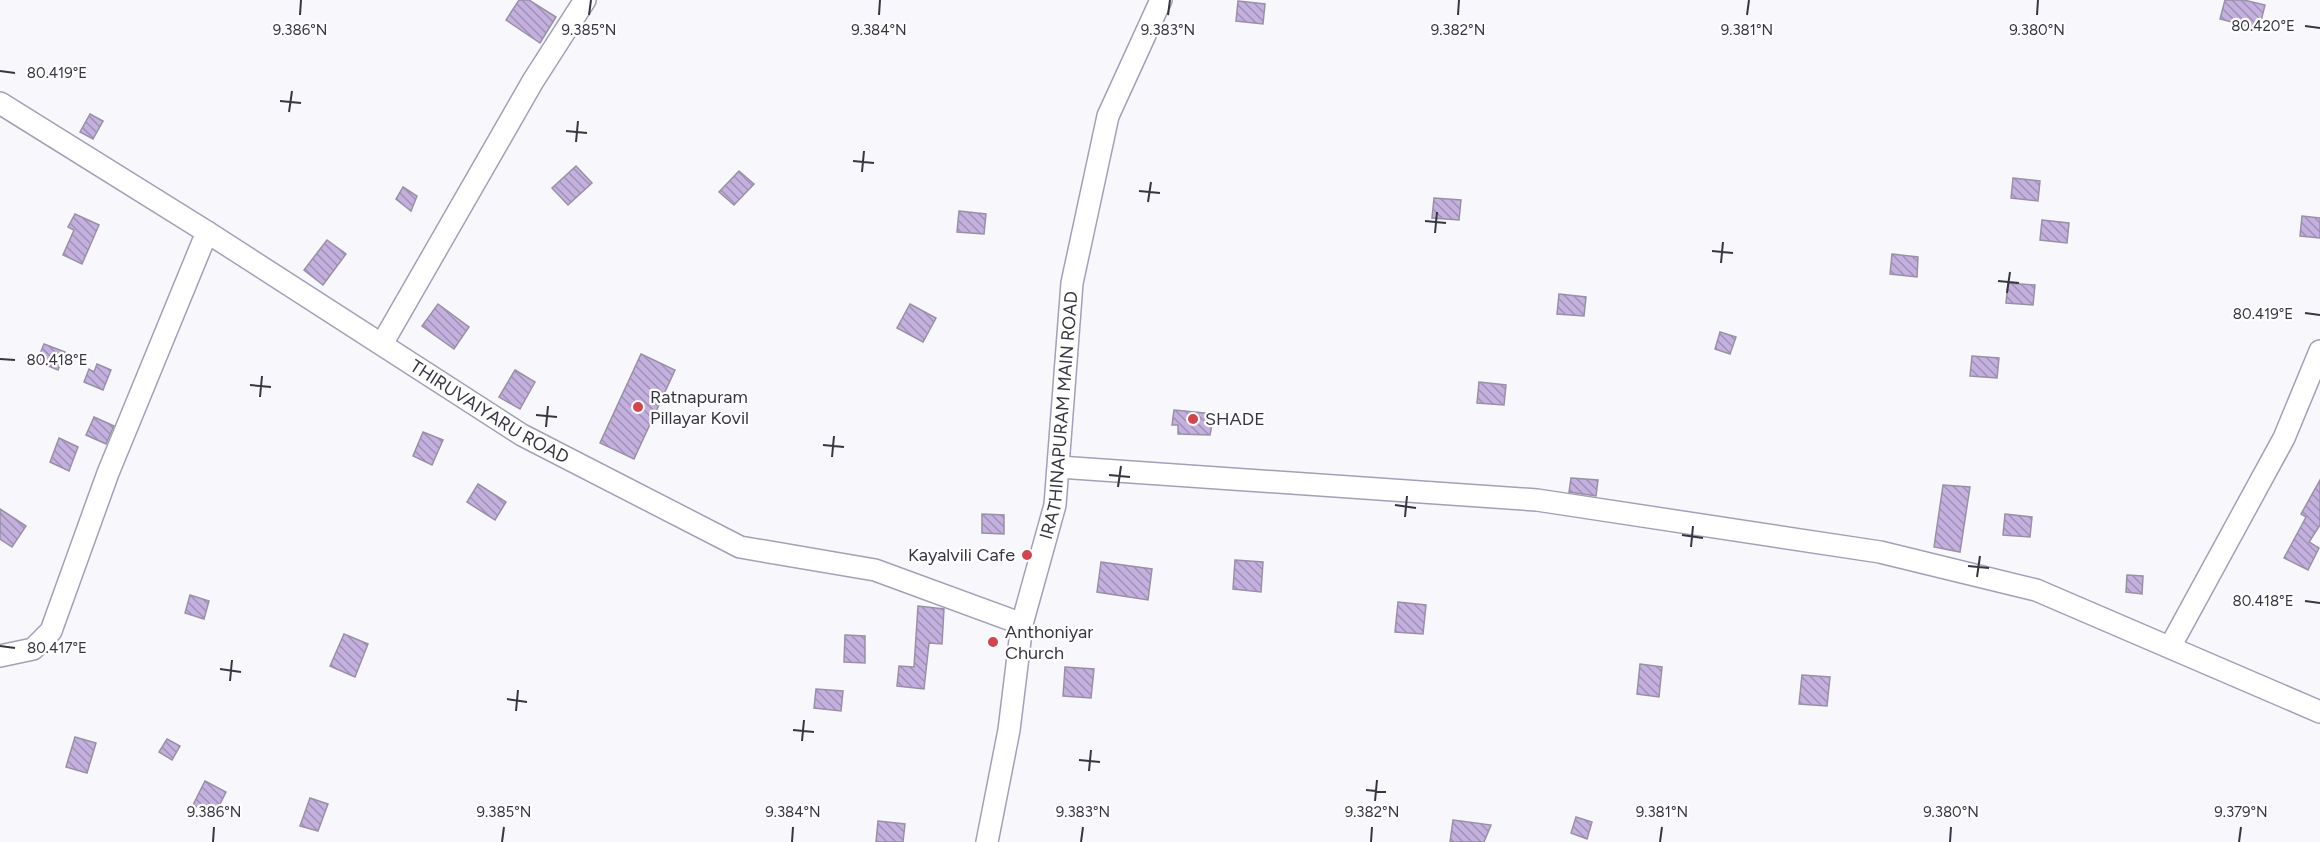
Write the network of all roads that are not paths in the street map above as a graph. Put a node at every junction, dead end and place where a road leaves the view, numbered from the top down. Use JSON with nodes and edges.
{"nodes":[{"id":1,"x":585,"y":0,"type":"edge"},
{"id":2,"x":1161,"y":0,"type":"edge"},
{"id":3,"x":0,"y":103,"type":"edge"},
{"id":4,"x":207,"y":232,"type":"junction"},
{"id":5,"x":382,"y":344,"type":"junction"},
{"id":6,"x":2320,"y":351,"type":"edge"},
{"id":7,"x":1059,"y":467,"type":"junction"},
{"id":8,"x":1022,"y":624,"type":"junction"},
{"id":9,"x":2170,"y":646,"type":"junction"},
{"id":10,"x":0,"y":656,"type":"edge"},
{"id":11,"x":2320,"y":712,"type":"edge"},
{"id":12,"x":987,"y":842,"type":"edge"}],
"edges":[{"from":1,"to":5,"type":"street"},
{"from":2,"to":7,"type":"street","name":"IRATHINAPURAM MAIN ROAD"},
{"from":3,"to":4,"type":"street","name":"THIRUVAIYARU ROAD"},
{"from":4,"to":5,"type":"street","name":"THIRUVAIYARU ROAD"},
{"from":4,"to":10,"type":"street"},
{"from":5,"to":8,"type":"street","name":"THIRUVAIYARU ROAD"},
{"from":6,"to":9,"type":"street"},
{"from":7,"to":8,"type":"street","name":"IRATHINAPURAM MAIN ROAD"},
{"from":7,"to":9,"type":"street"},
{"from":8,"to":12,"type":"street","name":"IRATHINAPURAM MAIN ROAD"},
{"from":9,"to":11,"type":"street"}]}
